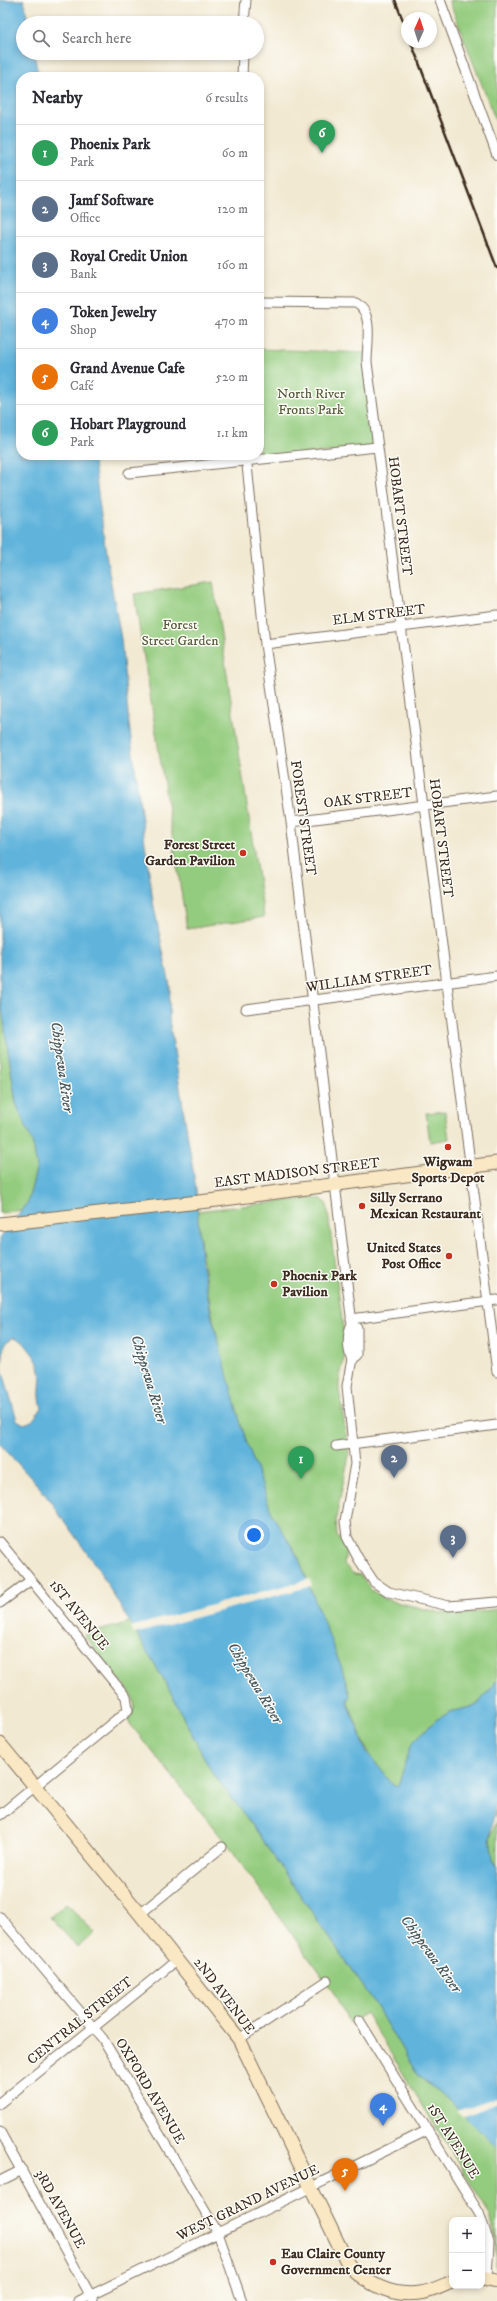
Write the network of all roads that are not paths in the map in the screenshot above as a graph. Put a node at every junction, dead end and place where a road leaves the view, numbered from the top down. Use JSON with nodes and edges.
{"nodes":[{"id":1,"x":246,"y":0,"type":"edge"},
{"id":2,"x":440,"y":0,"type":"edge"},
{"id":3,"x":245,"y":16,"type":"edge"},
{"id":4,"x":243,"y":60,"type":"edge"},
{"id":5,"x":242,"y":72,"type":"edge"},
{"id":6,"x":497,"y":155,"type":"edge"},
{"id":7,"x":264,"y":302,"type":"edge"},
{"id":8,"x":377,"y":447,"type":"junction"},
{"id":9,"x":264,"y":456,"type":"edge"},
{"id":10,"x":230,"y":460,"type":"edge"},
{"id":11,"x":246,"y":460,"type":"edge"},
{"id":12,"x":129,"y":473,"type":"dead end"},
{"id":13,"x":497,"y":615,"type":"edge"},
{"id":14,"x":399,"y":627,"type":"junction"},
{"id":15,"x":265,"y":644,"type":"junction"},
{"id":16,"x":497,"y":796,"type":"edge"},
{"id":17,"x":423,"y":805,"type":"junction"},
{"id":18,"x":290,"y":822,"type":"junction"},
{"id":19,"x":497,"y":976,"type":"edge"},
{"id":20,"x":446,"y":982,"type":"junction"},
{"id":21,"x":312,"y":1000,"type":"junction"},
{"id":22,"x":246,"y":1009,"type":"dead end"},
{"id":23,"x":497,"y":1163,"type":"edge"},
{"id":24,"x":470,"y":1166,"type":"junction"},
{"id":25,"x":333,"y":1184,"type":"junction"},
{"id":26,"x":0,"y":1224,"type":"edge"},
{"id":27,"x":492,"y":1301,"type":"edge"},
{"id":28,"x":351,"y":1321,"type":"junction"},
{"id":29,"x":497,"y":1372,"type":"edge"},
{"id":30,"x":497,"y":1425,"type":"edge"},
{"id":31,"x":354,"y":1444,"type":"junction"},
{"id":32,"x":336,"y":1446,"type":"dead end"},
{"id":33,"x":0,"y":1542,"type":"edge"},
{"id":34,"x":31,"y":1580,"type":"junction"},
{"id":35,"x":0,"y":1602,"type":"edge"},
{"id":36,"x":497,"y":1602,"type":"edge"},
{"id":37,"x":0,"y":1744,"type":"edge"},
{"id":38,"x":35,"y":1786,"type":"junction"},
{"id":39,"x":0,"y":1815,"type":"edge"},
{"id":40,"x":222,"y":1847,"type":"dead end"},
{"id":41,"x":140,"y":1914,"type":"junction"},
{"id":42,"x":0,"y":1917,"type":"edge"},
{"id":43,"x":177,"y":1960,"type":"junction"},
{"id":44,"x":327,"y":1981,"type":"dead end"},
{"id":45,"x":359,"y":2020,"type":"dead end"},
{"id":46,"x":94,"y":2027,"type":"junction"},
{"id":47,"x":239,"y":2039,"type":"junction"},
{"id":48,"x":0,"y":2103,"type":"edge"},
{"id":49,"x":428,"y":2130,"type":"junction"},
{"id":50,"x":0,"y":2132,"type":"edge"},
{"id":51,"x":22,"y":2170,"type":"junction"},
{"id":52,"x":0,"y":2181,"type":"edge"},
{"id":53,"x":311,"y":2188,"type":"junction"},
{"id":54,"x":218,"y":2233,"type":"junction"},
{"id":55,"x":489,"y":2279,"type":"edge"},
{"id":56,"x":449,"y":2283,"type":"edge"},
{"id":57,"x":92,"y":2298,"type":"edge"},
{"id":58,"x":79,"y":2301,"type":"edge"},
{"id":59,"x":242,"y":2301,"type":"edge"}],
"edges":[{"from":1,"to":3,"type":"street"},
{"from":2,"to":6,"type":"street"},
{"from":4,"to":5,"type":"street"},
{"from":7,"to":8,"type":"street","name":"HOBART STREET"},
{"from":8,"to":9,"type":"street"},
{"from":8,"to":14,"type":"street","name":"HOBART STREET"},
{"from":10,"to":12,"type":"street"},
{"from":11,"to":15,"type":"street","name":"FOREST STREET"},
{"from":13,"to":14,"type":"street","name":"ELM STREET"},
{"from":14,"to":15,"type":"street","name":"ELM STREET"},
{"from":14,"to":17,"type":"street","name":"HOBART STREET"},
{"from":15,"to":18,"type":"street","name":"FOREST STREET"},
{"from":16,"to":17,"type":"street","name":"OAK STREET"},
{"from":17,"to":18,"type":"street","name":"OAK STREET"},
{"from":17,"to":20,"type":"street","name":"HOBART STREET"},
{"from":18,"to":21,"type":"street","name":"FOREST STREET"},
{"from":19,"to":20,"type":"street","name":"WILLIAM STREET"},
{"from":20,"to":21,"type":"street","name":"WILLIAM STREET"},
{"from":20,"to":24,"type":"street","name":"HOBART STREET"},
{"from":21,"to":22,"type":"street","name":"WILLIAM STREET"},
{"from":21,"to":25,"type":"street","name":"FOREST STREET"},
{"from":23,"to":24,"type":"street","name":"EAST MADISON STREET"},
{"from":24,"to":25,"type":"street","name":"EAST MADISON STREET"},
{"from":24,"to":27,"type":"street","name":"HOBART STREET"},
{"from":25,"to":26,"type":"street","name":"EAST MADISON STREET"},
{"from":25,"to":28,"type":"street","name":"FOREST STREET"},
{"from":27,"to":28,"type":"street"},
{"from":27,"to":29,"type":"street","name":"HOBART STREET"},
{"from":28,"to":31,"type":"street","name":"FOREST STREET"},
{"from":30,"to":31,"type":"street"},
{"from":31,"to":32,"type":"street"},
{"from":31,"to":36,"type":"street","name":"FOREST STREET"},
{"from":33,"to":34,"type":"street","name":"1ST AVENUE"},
{"from":34,"to":35,"type":"street"},
{"from":34,"to":38,"type":"street","name":"1ST AVENUE"},
{"from":37,"to":38,"type":"street","name":"2ND AVENUE"},
{"from":38,"to":39,"type":"street"},
{"from":38,"to":41,"type":"street","name":"2ND AVENUE"},
{"from":40,"to":41,"type":"street"},
{"from":41,"to":43,"type":"street","name":"2ND AVENUE"},
{"from":42,"to":46,"type":"street","name":"OXFORD AVENUE"},
{"from":43,"to":46,"type":"street","name":"CENTRAL STREET"},
{"from":43,"to":47,"type":"street","name":"2ND AVENUE"},
{"from":44,"to":47,"type":"street"},
{"from":45,"to":49,"type":"street","name":"1ST AVENUE"},
{"from":46,"to":48,"type":"street","name":"CENTRAL STREET"},
{"from":46,"to":54,"type":"street","name":"OXFORD AVENUE"},
{"from":47,"to":53,"type":"street","name":"2ND AVENUE"},
{"from":49,"to":53,"type":"street","name":"WEST GRAND AVENUE"},
{"from":49,"to":55,"type":"street","name":"1ST AVENUE"},
{"from":50,"to":51,"type":"street","name":"3RD AVENUE"},
{"from":51,"to":52,"type":"street"},
{"from":51,"to":57,"type":"street","name":"3RD AVENUE"},
{"from":53,"to":54,"type":"street","name":"WEST GRAND AVENUE"},
{"from":53,"to":56,"type":"street","name":"2ND AVENUE"},
{"from":54,"to":57,"type":"street","name":"WEST GRAND AVENUE"},
{"from":54,"to":59,"type":"street","name":"OXFORD AVENUE"},
{"from":57,"to":58,"type":"street","name":"WEST GRAND AVENUE"}]}
